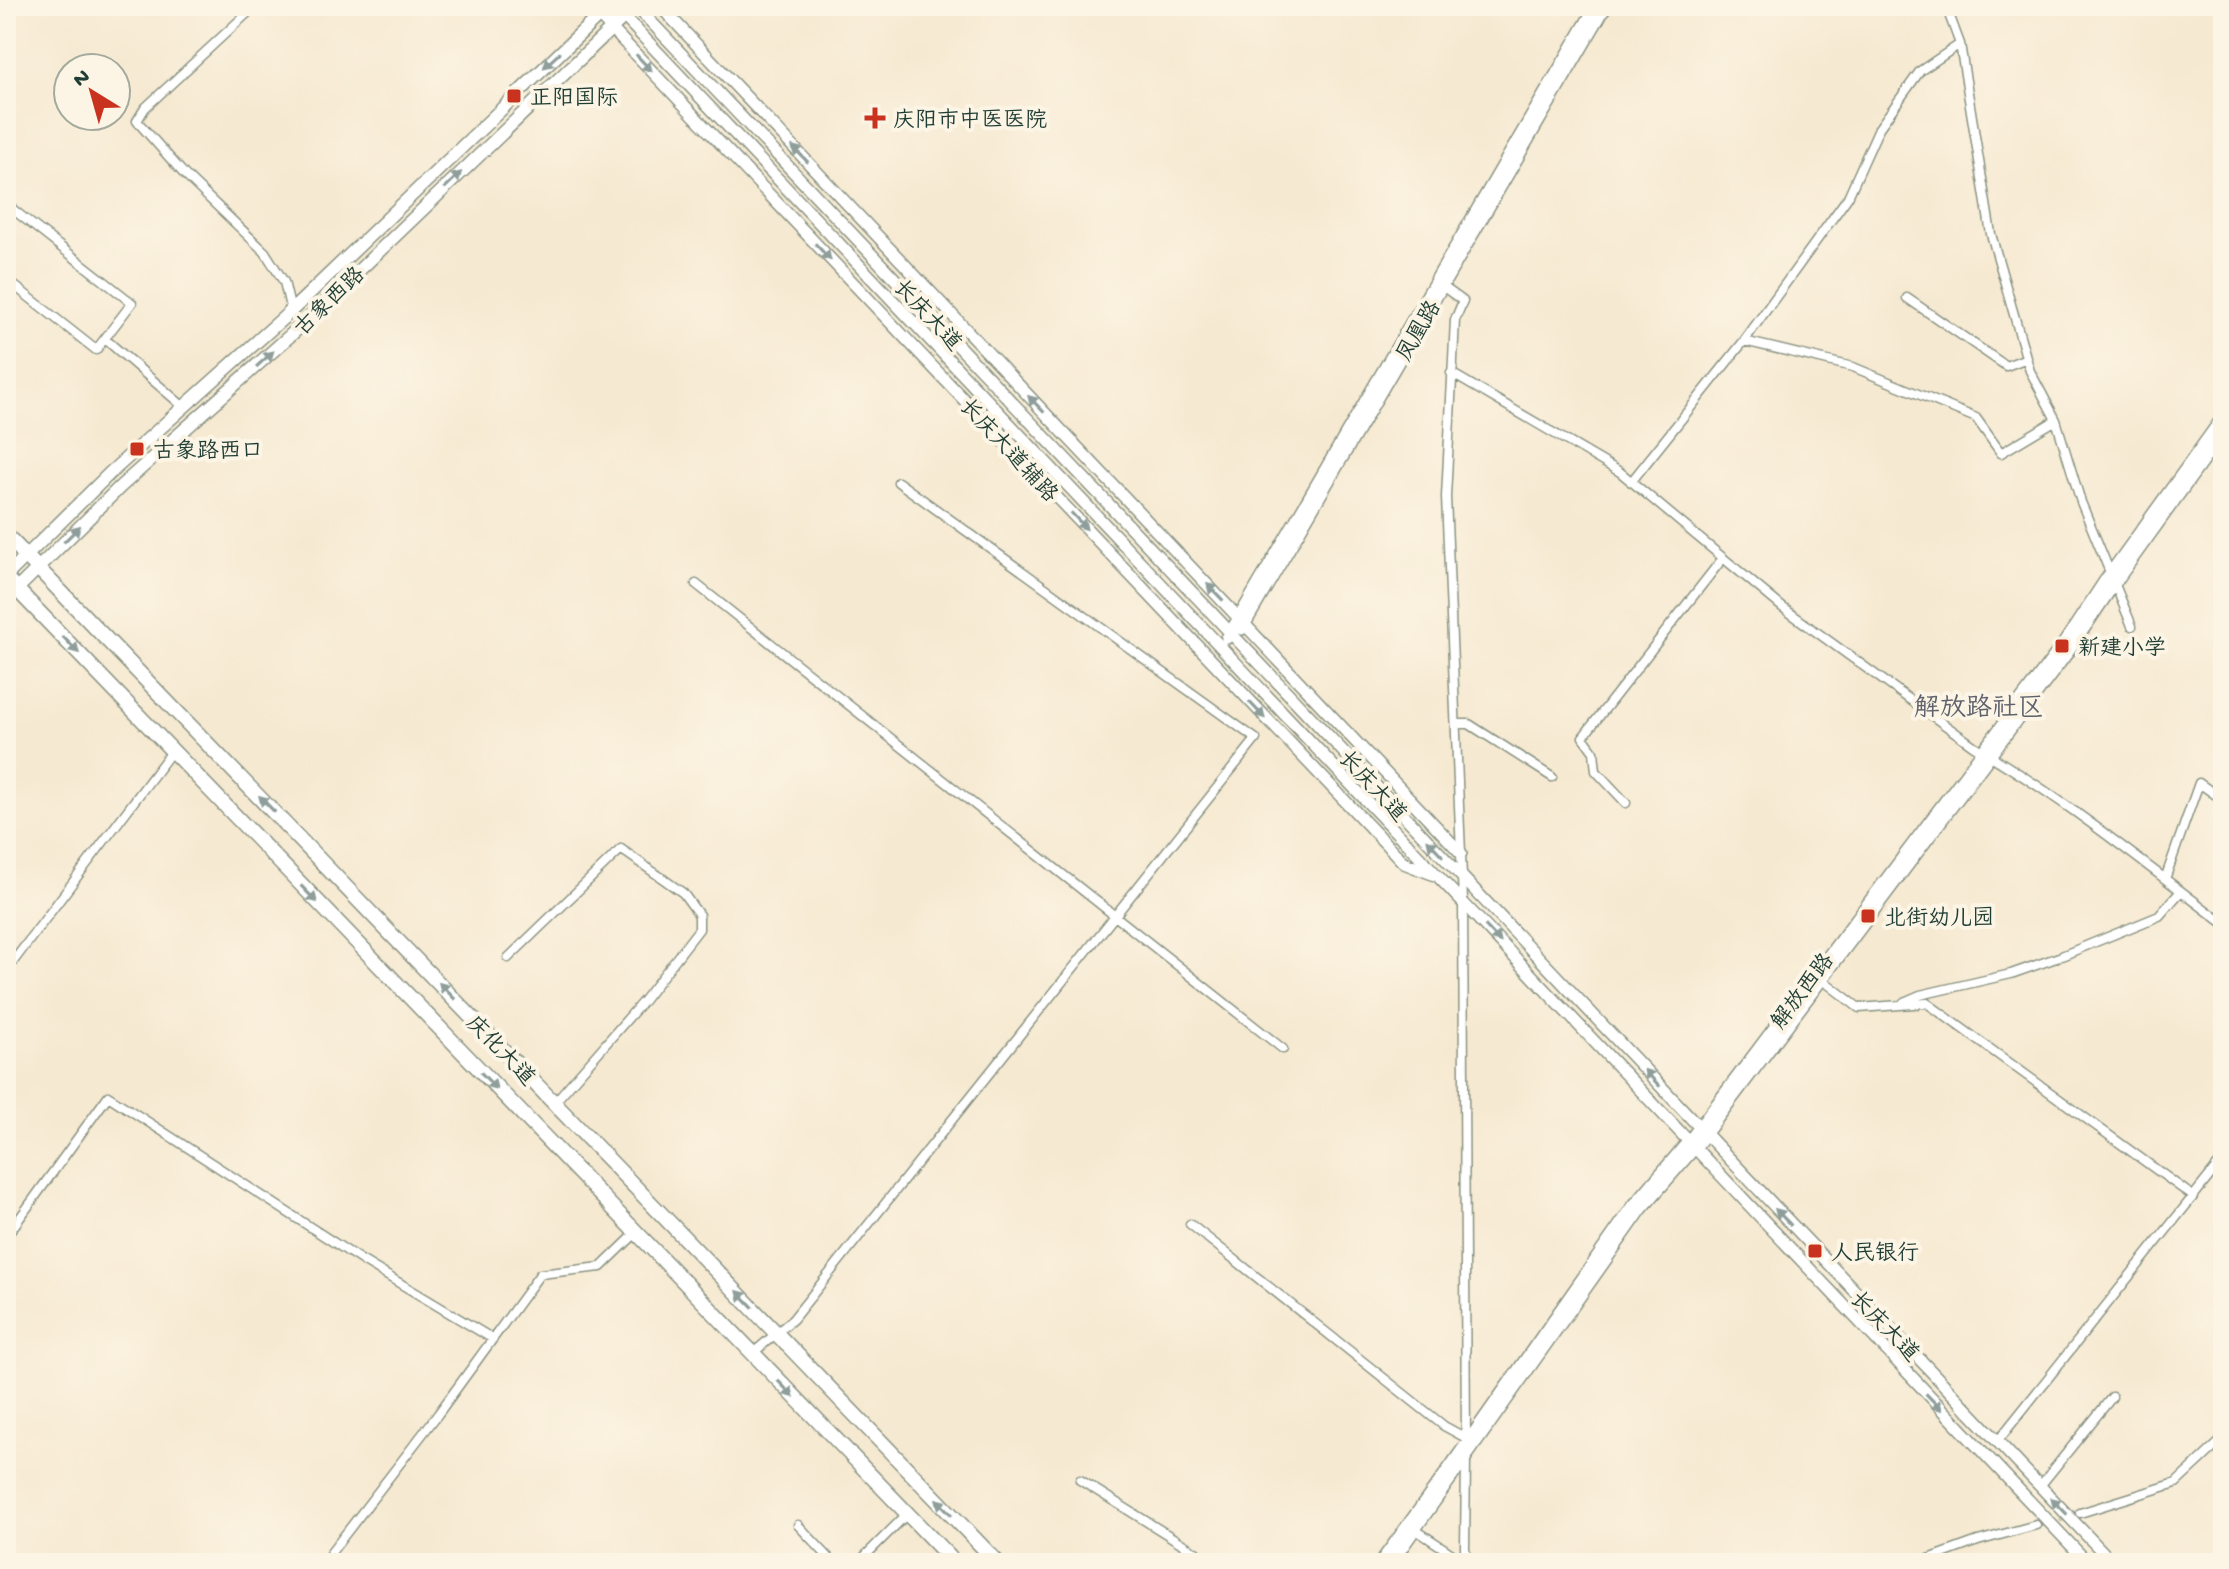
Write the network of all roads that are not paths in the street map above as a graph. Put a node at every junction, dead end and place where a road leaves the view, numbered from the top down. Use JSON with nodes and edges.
{"nodes":[{"id":1,"x":255,"y":6,"type":"edge"},
{"id":2,"x":636,"y":6,"type":"edge"},
{"id":3,"x":660,"y":6,"type":"edge"},
{"id":4,"x":1596,"y":6,"type":"edge"},
{"id":5,"x":1606,"y":6,"type":"edge"},
{"id":6,"x":1946,"y":6,"type":"edge"},
{"id":7,"x":603,"y":8,"type":"edge"},
{"id":8,"x":624,"y":17,"type":"junction"},
{"id":9,"x":611,"y":28,"type":"junction"},
{"id":10,"x":1960,"y":44,"type":"junction"},
{"id":11,"x":6,"y":204,"type":"edge"},
{"id":12,"x":6,"y":279,"type":"edge"},
{"id":13,"x":1442,"y":286,"type":"junction"},
{"id":14,"x":1907,"y":298,"type":"dead end"},
{"id":15,"x":291,"y":311,"type":"junction"},
{"id":16,"x":105,"y":339,"type":"junction"},
{"id":17,"x":1744,"y":341,"type":"junction"},
{"id":18,"x":2027,"y":358,"type":"junction"},
{"id":19,"x":1451,"y":373,"type":"junction"},
{"id":20,"x":185,"y":408,"type":"junction"},
{"id":21,"x":2223,"y":417,"type":"edge"},
{"id":22,"x":2056,"y":420,"type":"junction"},
{"id":23,"x":2223,"y":433,"type":"edge"},
{"id":24,"x":898,"y":482,"type":"dead end"},
{"id":25,"x":1631,"y":482,"type":"junction"},
{"id":26,"x":6,"y":535,"type":"edge"},
{"id":27,"x":26,"y":556,"type":"junction"},
{"id":28,"x":1723,"y":558,"type":"junction"},
{"id":29,"x":38,"y":568,"type":"junction"},
{"id":30,"x":6,"y":577,"type":"edge"},
{"id":31,"x":2112,"y":578,"type":"junction"},
{"id":32,"x":696,"y":584,"type":"dead end"},
{"id":33,"x":17,"y":589,"type":"junction"},
{"id":34,"x":1242,"y":621,"type":"junction"},
{"id":35,"x":2132,"y":626,"type":"dead end"},
{"id":36,"x":1233,"y":635,"type":"junction"},
{"id":37,"x":1224,"y":650,"type":"junction"},
{"id":38,"x":1456,"y":724,"type":"junction"},
{"id":39,"x":172,"y":751,"type":"junction"},
{"id":40,"x":1986,"y":753,"type":"junction"},
{"id":41,"x":1552,"y":777,"type":"dead end"},
{"id":42,"x":2223,"y":800,"type":"edge"},
{"id":43,"x":1626,"y":803,"type":"dead end"},
{"id":44,"x":1461,"y":853,"type":"junction"},
{"id":45,"x":1440,"y":877,"type":"junction"},
{"id":46,"x":1462,"y":877,"type":"junction"},
{"id":47,"x":2165,"y":879,"type":"junction"},
{"id":48,"x":2181,"y":891,"type":"junction"},
{"id":49,"x":1463,"y":901,"type":"junction"},
{"id":50,"x":1115,"y":916,"type":"junction"},
{"id":51,"x":2223,"y":923,"type":"edge"},
{"id":52,"x":508,"y":958,"type":"dead end"},
{"id":53,"x":6,"y":971,"type":"edge"},
{"id":54,"x":1818,"y":976,"type":"junction"},
{"id":55,"x":1896,"y":1006,"type":"junction"},
{"id":56,"x":1283,"y":1049,"type":"dead end"},
{"id":57,"x":554,"y":1103,"type":"junction"},
{"id":58,"x":1702,"y":1132,"type":"junction"},
{"id":59,"x":1692,"y":1145,"type":"junction"},
{"id":60,"x":2223,"y":1159,"type":"edge"},
{"id":61,"x":2194,"y":1197,"type":"junction"},
{"id":62,"x":1190,"y":1224,"type":"dead end"},
{"id":63,"x":635,"y":1234,"type":"junction"},
{"id":64,"x":6,"y":1237,"type":"edge"},
{"id":65,"x":777,"y":1333,"type":"junction"},
{"id":66,"x":493,"y":1339,"type":"junction"},
{"id":67,"x":752,"y":1354,"type":"junction"},
{"id":68,"x":2112,"y":1397,"type":"dead end"},
{"id":69,"x":2223,"y":1439,"type":"edge"},
{"id":70,"x":1466,"y":1441,"type":"junction"},
{"id":71,"x":1997,"y":1442,"type":"junction"},
{"id":72,"x":1467,"y":1460,"type":"junction"},
{"id":73,"x":1080,"y":1480,"type":"dead end"},
{"id":74,"x":2040,"y":1486,"type":"junction"},
{"id":75,"x":2080,"y":1513,"type":"tunnel mouth"},
{"id":76,"x":907,"y":1514,"type":"junction"},
{"id":77,"x":798,"y":1525,"type":"dead end"},
{"id":78,"x":2036,"y":1525,"type":"tunnel mouth"},
{"id":79,"x":1412,"y":1527,"type":"junction"},
{"id":80,"x":323,"y":1563,"type":"edge"},
{"id":81,"x":834,"y":1563,"type":"edge"},
{"id":82,"x":858,"y":1563,"type":"edge"},
{"id":83,"x":955,"y":1563,"type":"edge"},
{"id":84,"x":998,"y":1563,"type":"edge"},
{"id":85,"x":1213,"y":1563,"type":"edge"},
{"id":86,"x":1380,"y":1563,"type":"edge"},
{"id":87,"x":1391,"y":1563,"type":"edge"},
{"id":88,"x":1468,"y":1563,"type":"edge"},
{"id":89,"x":1918,"y":1563,"type":"edge"},
{"id":90,"x":2088,"y":1563,"type":"edge"},
{"id":91,"x":2113,"y":1563,"type":"edge"}],
"edges":[{"from":1,"to":15,"type":"street"},
{"from":2,"to":8,"type":"main road","name":"古象西路"},
{"from":2,"to":36,"type":"street","name":"长庆大道"},
{"from":34,"to":3,"type":"street","one_way":true},
{"from":4,"to":34,"type":"street","name":"凤凰路"},
{"from":5,"to":13,"type":"street","name":"凤凰路"},
{"from":6,"to":10,"type":"street"},
{"from":7,"to":8,"type":"street","name":"长庆大道"},
{"from":7,"to":9,"type":"street","name":"长庆大道辅路"},
{"from":7,"to":15,"type":"main road","name":"古象西路","one_way":true},
{"from":8,"to":9,"type":"main road","name":"古象西路"},
{"from":8,"to":37,"type":"street","name":"长庆大道"},
{"from":29,"to":9,"type":"main road","name":"古象西路","one_way":true},
{"from":9,"to":45,"type":"street","name":"长庆大道辅路","one_way":true},
{"from":10,"to":17,"type":"street"},
{"from":10,"to":18,"type":"street"},
{"from":11,"to":16,"type":"street"},
{"from":12,"to":16,"type":"street"},
{"from":13,"to":19,"type":"street"},
{"from":13,"to":34,"type":"street","name":"凤凰路"},
{"from":14,"to":18,"type":"street"},
{"from":15,"to":20,"type":"main road","name":"古象西路"},
{"from":16,"to":20,"type":"street"},
{"from":17,"to":22,"type":"street"},
{"from":17,"to":25,"type":"street"},
{"from":18,"to":22,"type":"street"},
{"from":19,"to":25,"type":"street"},
{"from":19,"to":38,"type":"street"},
{"from":20,"to":27,"type":"main road","name":"古象西路"},
{"from":21,"to":31,"type":"street","name":"解放西路"},
{"from":22,"to":31,"type":"street"},
{"from":23,"to":31,"type":"street","name":"解放西路"},
{"from":24,"to":50,"type":"street"},
{"from":25,"to":28,"type":"street"},
{"from":26,"to":27,"type":"highway","name":"庆化大道"},
{"from":27,"to":29,"type":"highway","name":"庆化大道"},
{"from":27,"to":30,"type":"main road","name":"古象西路"},
{"from":28,"to":40,"type":"street"},
{"from":28,"to":43,"type":"street"},
{"from":29,"to":33,"type":"main road","name":"古象西路"},
{"from":57,"to":29,"type":"highway","name":"庆化大道","one_way":true},
{"from":30,"to":33,"type":"highway","name":"庆化大道"},
{"from":31,"to":35,"type":"street"},
{"from":31,"to":40,"type":"street","name":"解放西路"},
{"from":32,"to":50,"type":"street"},
{"from":33,"to":39,"type":"highway","name":"庆化大道","one_way":true},
{"from":34,"to":36,"type":"street","name":"凤凰路"},
{"from":34,"to":44,"type":"street"},
{"from":36,"to":37,"type":"street","name":"凤凰路"},
{"from":46,"to":36,"type":"street","name":"长庆大道","one_way":true},
{"from":37,"to":45,"type":"street","name":"长庆大道"},
{"from":38,"to":41,"type":"street"},
{"from":38,"to":44,"type":"street"},
{"from":39,"to":53,"type":"street"},
{"from":39,"to":63,"type":"highway","name":"庆化大道","one_way":true},
{"from":40,"to":47,"type":"street"},
{"from":40,"to":54,"type":"street","name":"解放西路"},
{"from":42,"to":47,"type":"street"},
{"from":44,"to":46,"type":"street"},
{"from":45,"to":49,"type":"street","name":"长庆大道"},
{"from":46,"to":49,"type":"street"},
{"from":58,"to":46,"type":"street","name":"长庆大道","one_way":true},
{"from":47,"to":48,"type":"street"},
{"from":48,"to":51,"type":"street"},
{"from":48,"to":55,"type":"street"},
{"from":49,"to":59,"type":"street","name":"长庆大道","one_way":true},
{"from":49,"to":70,"type":"street"},
{"from":50,"to":56,"type":"street"},
{"from":50,"to":65,"type":"street"},
{"from":52,"to":57,"type":"street"},
{"from":54,"to":55,"type":"street"},
{"from":54,"to":58,"type":"street","name":"解放西路"},
{"from":55,"to":61,"type":"street"},
{"from":65,"to":57,"type":"highway","name":"庆化大道","one_way":true},
{"from":58,"to":59,"type":"street","name":"解放西路"},
{"from":71,"to":58,"type":"street","name":"长庆大道","one_way":true},
{"from":59,"to":70,"type":"street","name":"解放西路"},
{"from":59,"to":72,"type":"street","name":"解放西路"},
{"from":59,"to":90,"type":"street","name":"长庆大道","one_way":true},
{"from":60,"to":61,"type":"street"},
{"from":61,"to":71,"type":"street"},
{"from":62,"to":70,"type":"street"},
{"from":63,"to":66,"type":"street"},
{"from":63,"to":67,"type":"highway","name":"庆化大道"},
{"from":64,"to":66,"type":"street"},
{"from":65,"to":67,"type":"street"},
{"from":84,"to":65,"type":"highway","name":"庆化大道","one_way":true},
{"from":66,"to":80,"type":"street"},
{"from":67,"to":76,"type":"highway","name":"庆化大道","one_way":true},
{"from":68,"to":74,"type":"street"},
{"from":69,"to":75,"type":"street"},
{"from":70,"to":72,"type":"street"},
{"from":70,"to":79,"type":"street","name":"解放西路"},
{"from":71,"to":74,"type":"street","name":"长庆大道"},
{"from":72,"to":79,"type":"street","name":"解放西路"},
{"from":72,"to":88,"type":"street"},
{"from":73,"to":85,"type":"street"},
{"from":91,"to":74,"type":"street","name":"长庆大道","one_way":true},
{"from":76,"to":82,"type":"street"},
{"from":76,"to":83,"type":"highway","name":"庆化大道"},
{"from":77,"to":81,"type":"street"},
{"from":78,"to":89,"type":"street"},
{"from":79,"to":86,"type":"street","name":"解放西路"},
{"from":79,"to":87,"type":"street","name":"解放西路"},
{"from":79,"to":88,"type":"street"}]}
